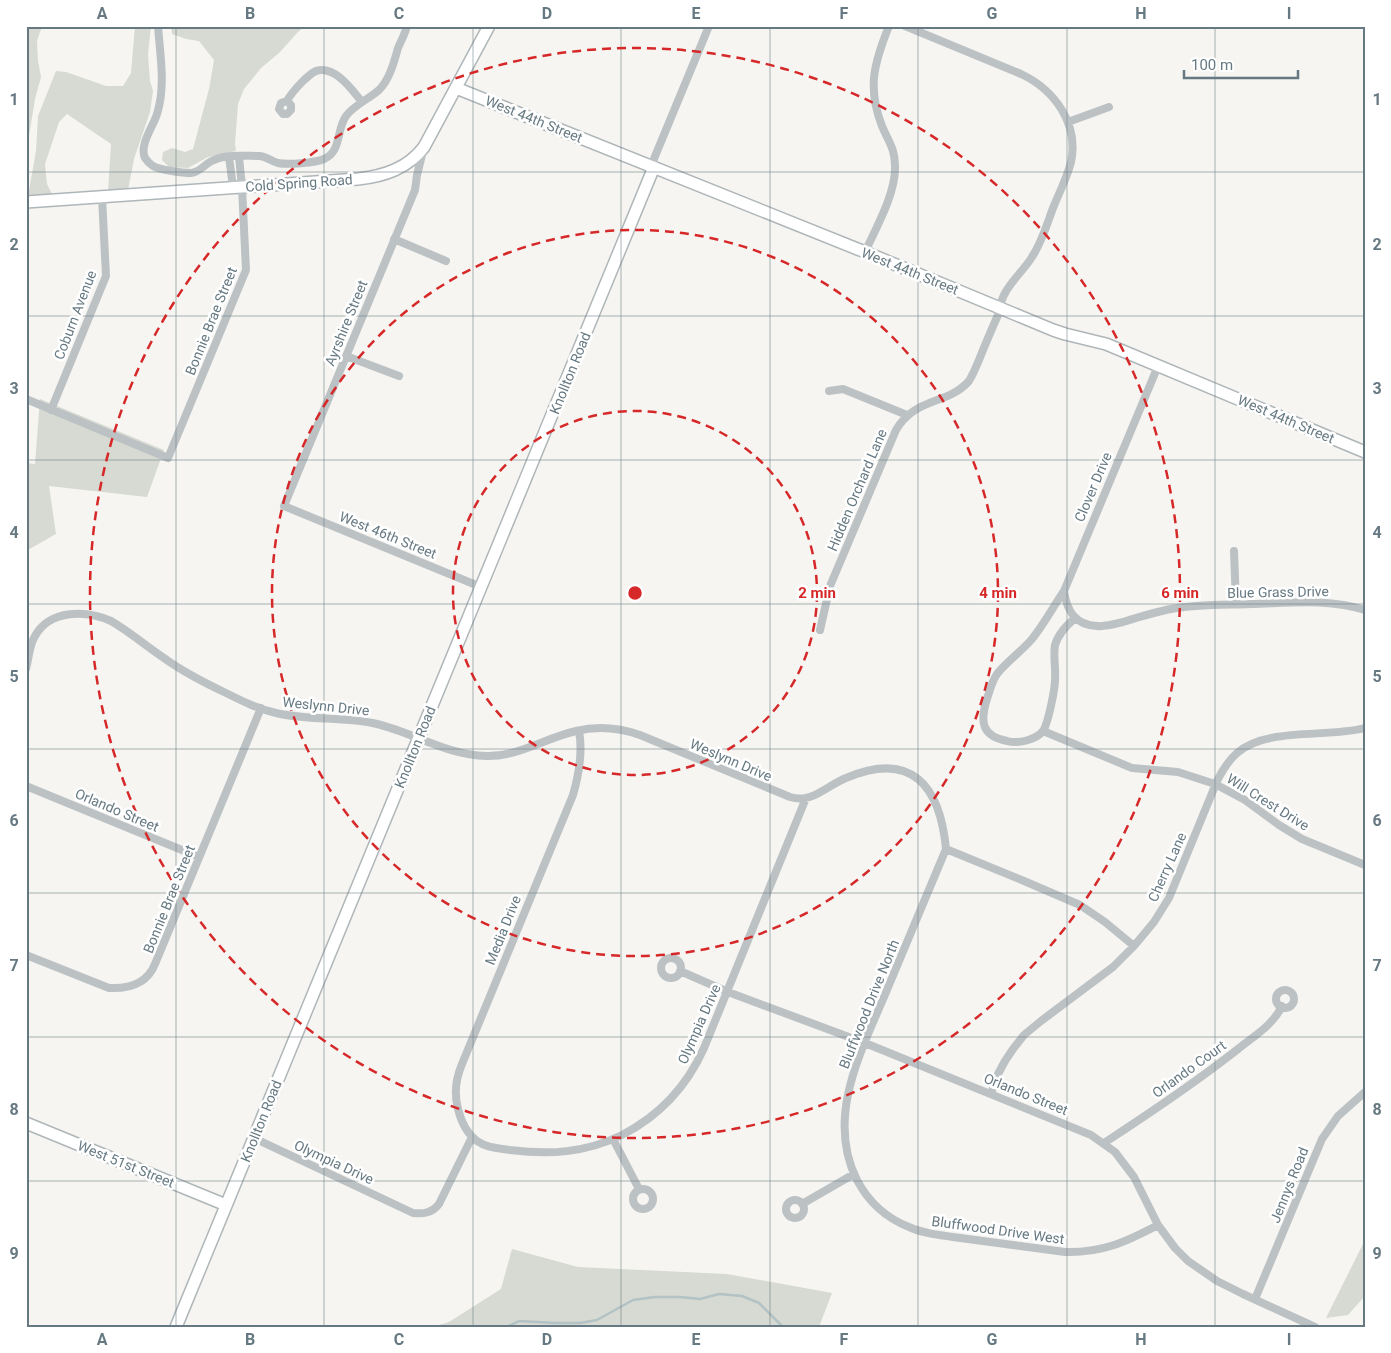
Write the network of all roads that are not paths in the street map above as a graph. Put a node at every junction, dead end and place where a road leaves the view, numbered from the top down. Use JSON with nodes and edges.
{"nodes":[{"id":1,"x":158,"y":26,"type":"edge"},
{"id":2,"x":407,"y":26,"type":"edge"},
{"id":3,"x":489,"y":26,"type":"edge"},
{"id":4,"x":709,"y":26,"type":"edge"},
{"id":5,"x":889,"y":26,"type":"edge"},
{"id":6,"x":905,"y":26,"type":"edge"},
{"id":7,"x":456,"y":88,"type":"junction"},
{"id":8,"x":287,"y":102,"type":"dead end"},
{"id":9,"x":362,"y":102,"type":"junction"},
{"id":10,"x":1109,"y":107,"type":"dead end"},
{"id":11,"x":1068,"y":122,"type":"junction"},
{"id":12,"x":424,"y":147,"type":"junction"},
{"id":13,"x":239,"y":156,"type":"junction"},
{"id":14,"x":229,"y":157,"type":"junction"},
{"id":15,"x":652,"y":166,"type":"junction"},
{"id":16,"x":237,"y":187,"type":"junction"},
{"id":17,"x":102,"y":197,"type":"junction"},
{"id":18,"x":26,"y":202,"type":"edge"},
{"id":19,"x":394,"y":240,"type":"junction"},
{"id":20,"x":865,"y":252,"type":"junction"},
{"id":21,"x":446,"y":261,"type":"dead end"},
{"id":22,"x":1000,"y":307,"type":"junction"},
{"id":23,"x":346,"y":356,"type":"junction"},
{"id":24,"x":1158,"y":366,"type":"junction"},
{"id":25,"x":399,"y":376,"type":"dead end"},
{"id":26,"x":829,"y":391,"type":"dead end"},
{"id":27,"x":26,"y":399,"type":"edge"},
{"id":28,"x":51,"y":410,"type":"junction"},
{"id":29,"x":907,"y":415,"type":"junction"},
{"id":30,"x":1365,"y":452,"type":"edge"},
{"id":31,"x":284,"y":506,"type":"joint"},
{"id":32,"x":1234,"y":551,"type":"dead end"},
{"id":33,"x":481,"y":587,"type":"junction"},
{"id":34,"x":1064,"y":591,"type":"junction"},
{"id":35,"x":1236,"y":604,"type":"junction"},
{"id":36,"x":1365,"y":610,"type":"edge"},
{"id":37,"x":1075,"y":618,"type":"junction"},
{"id":38,"x":820,"y":630,"type":"dead end"},
{"id":39,"x":26,"y":669,"type":"edge"},
{"id":40,"x":261,"y":708,"type":"junction"},
{"id":41,"x":1365,"y":728,"type":"edge"},
{"id":42,"x":579,"y":730,"type":"junction"},
{"id":43,"x":1043,"y":731,"type":"junction"},
{"id":44,"x":419,"y":738,"type":"junction"},
{"id":45,"x":1215,"y":784,"type":"junction"},
{"id":46,"x":26,"y":786,"type":"edge"},
{"id":47,"x":806,"y":798,"type":"junction"},
{"id":48,"x":946,"y":849,"type":"junction"},
{"id":49,"x":199,"y":857,"type":"junction"},
{"id":50,"x":1365,"y":865,"type":"edge"},
{"id":51,"x":1134,"y":946,"type":"junction"},
{"id":52,"x":26,"y":955,"type":"edge"},
{"id":53,"x":680,"y":971,"type":"dead end"},
{"id":54,"x":728,"y":992,"type":"junction"},
{"id":55,"x":1282,"y":1006,"type":"dead end"},
{"id":56,"x":865,"y":1044,"type":"junction"},
{"id":57,"x":1365,"y":1092,"type":"edge"},
{"id":58,"x":991,"y":1094,"type":"junction"},
{"id":59,"x":26,"y":1123,"type":"edge"},
{"id":60,"x":472,"y":1137,"type":"junction"},
{"id":61,"x":254,"y":1138,"type":"junction"},
{"id":62,"x":613,"y":1139,"type":"junction"},
{"id":63,"x":1104,"y":1143,"type":"junction"},
{"id":64,"x":854,"y":1174,"type":"junction"},
{"id":65,"x":639,"y":1189,"type":"dead end"},
{"id":66,"x":802,"y":1204,"type":"dead end"},
{"id":67,"x":226,"y":1205,"type":"junction"},
{"id":68,"x":1158,"y":1225,"type":"junction"},
{"id":69,"x":1255,"y":1299,"type":"junction"},
{"id":70,"x":176,"y":1327,"type":"edge"},
{"id":71,"x":1315,"y":1327,"type":"edge"}],
"edges":[{"from":1,"to":14,"type":"street"},
{"from":2,"to":9,"type":"street"},
{"from":3,"to":7,"type":"street","name":"Cold Spring Road"},
{"from":4,"to":15,"type":"street","name":"Knollton Road"},
{"from":5,"to":20,"type":"street"},
{"from":6,"to":11,"type":"street","name":"Hidden Orchard Lane"},
{"from":7,"to":12,"type":"street","name":"Cold Spring Road"},
{"from":7,"to":15,"type":"street","name":"West 44th Street"},
{"from":8,"to":9,"type":"street"},
{"from":9,"to":13,"type":"street"},
{"from":10,"to":11,"type":"street"},
{"from":11,"to":22,"type":"street","name":"Hidden Orchard Lane"},
{"from":12,"to":16,"type":"street","name":"Cold Spring Road"},
{"from":12,"to":19,"type":"street","name":"Ayrshire Street"},
{"from":13,"to":14,"type":"street"},
{"from":13,"to":16,"type":"street"},
{"from":14,"to":16,"type":"street"},
{"from":15,"to":20,"type":"street","name":"West 44th Street"},
{"from":15,"to":33,"type":"street","name":"Knollton Road"},
{"from":16,"to":17,"type":"street","name":"Cold Spring Road"},
{"from":16,"to":28,"type":"street","name":"Bonnie Brae Street"},
{"from":17,"to":18,"type":"street","name":"Cold Spring Road"},
{"from":17,"to":28,"type":"street","name":"Coburn Avenue"},
{"from":19,"to":21,"type":"street"},
{"from":19,"to":23,"type":"street","name":"Ayrshire Street"},
{"from":20,"to":22,"type":"street","name":"West 44th Street"},
{"from":22,"to":24,"type":"street","name":"West 44th Street"},
{"from":22,"to":29,"type":"street","name":"Hidden Orchard Lane"},
{"from":23,"to":25,"type":"street"},
{"from":23,"to":31,"type":"street","name":"Ayrshire Street"},
{"from":24,"to":30,"type":"street","name":"West 44th Street"},
{"from":24,"to":34,"type":"street","name":"Clover Drive"},
{"from":26,"to":29,"type":"street"},
{"from":27,"to":28,"type":"street"},
{"from":29,"to":38,"type":"street","name":"Hidden Orchard Lane"},
{"from":31,"to":33,"type":"street","name":"West 46th Street"},
{"from":32,"to":35,"type":"street"},
{"from":33,"to":44,"type":"street","name":"Knollton Road"},
{"from":34,"to":37,"type":"street"},
{"from":34,"to":43,"type":"street","name":"Clover Drive"},
{"from":35,"to":36,"type":"street","name":"Blue Grass Drive"},
{"from":35,"to":37,"type":"street","name":"Blue Grass Drive"},
{"from":37,"to":43,"type":"street"},
{"from":39,"to":40,"type":"street","name":"Weslynn Drive"},
{"from":40,"to":44,"type":"street","name":"Weslynn Drive"},
{"from":40,"to":49,"type":"street","name":"Bonnie Brae Street"},
{"from":41,"to":45,"type":"street","name":"Cherry Lane"},
{"from":42,"to":44,"type":"street","name":"Weslynn Drive"},
{"from":42,"to":47,"type":"street","name":"Weslynn Drive"},
{"from":42,"to":60,"type":"street","name":"Media Drive"},
{"from":43,"to":45,"type":"street","name":"Will Crest Drive"},
{"from":44,"to":61,"type":"street","name":"Knollton Road"},
{"from":45,"to":50,"type":"street","name":"Will Crest Drive"},
{"from":45,"to":51,"type":"street","name":"Cherry Lane"},
{"from":46,"to":49,"type":"street","name":"Orlando Street"},
{"from":47,"to":48,"type":"street"},
{"from":47,"to":54,"type":"street","name":"Olympia Drive"},
{"from":48,"to":51,"type":"street"},
{"from":48,"to":56,"type":"street","name":"Bluffwood Drive North"},
{"from":49,"to":52,"type":"street","name":"Bonnie Brae Street"},
{"from":51,"to":58,"type":"street","name":"Cherry Lane"},
{"from":53,"to":54,"type":"street","name":"Orlando Street"},
{"from":54,"to":56,"type":"street","name":"Orlando Street"},
{"from":54,"to":62,"type":"street","name":"Olympia Drive"},
{"from":55,"to":63,"type":"street","name":"Orlando Court"},
{"from":56,"to":58,"type":"street","name":"Orlando Street"},
{"from":56,"to":64,"type":"street","name":"Bluffwood Drive North"},
{"from":57,"to":69,"type":"street","name":"Jennys Road"},
{"from":58,"to":63,"type":"street","name":"Orlando Street"},
{"from":59,"to":67,"type":"street","name":"West 51st Street"},
{"from":60,"to":61,"type":"street","name":"Olympia Drive"},
{"from":60,"to":62,"type":"street","name":"Olympia Drive"},
{"from":61,"to":67,"type":"street","name":"Knollton Road"},
{"from":62,"to":65,"type":"street"},
{"from":63,"to":68,"type":"street","name":"Orlando Street"},
{"from":64,"to":66,"type":"street"},
{"from":64,"to":68,"type":"street","name":"Bluffwood Drive West"},
{"from":67,"to":70,"type":"street","name":"Knollton Road"},
{"from":68,"to":69,"type":"street","name":"Orlando Street"},
{"from":69,"to":71,"type":"street","name":"Orlando Street"}]}
